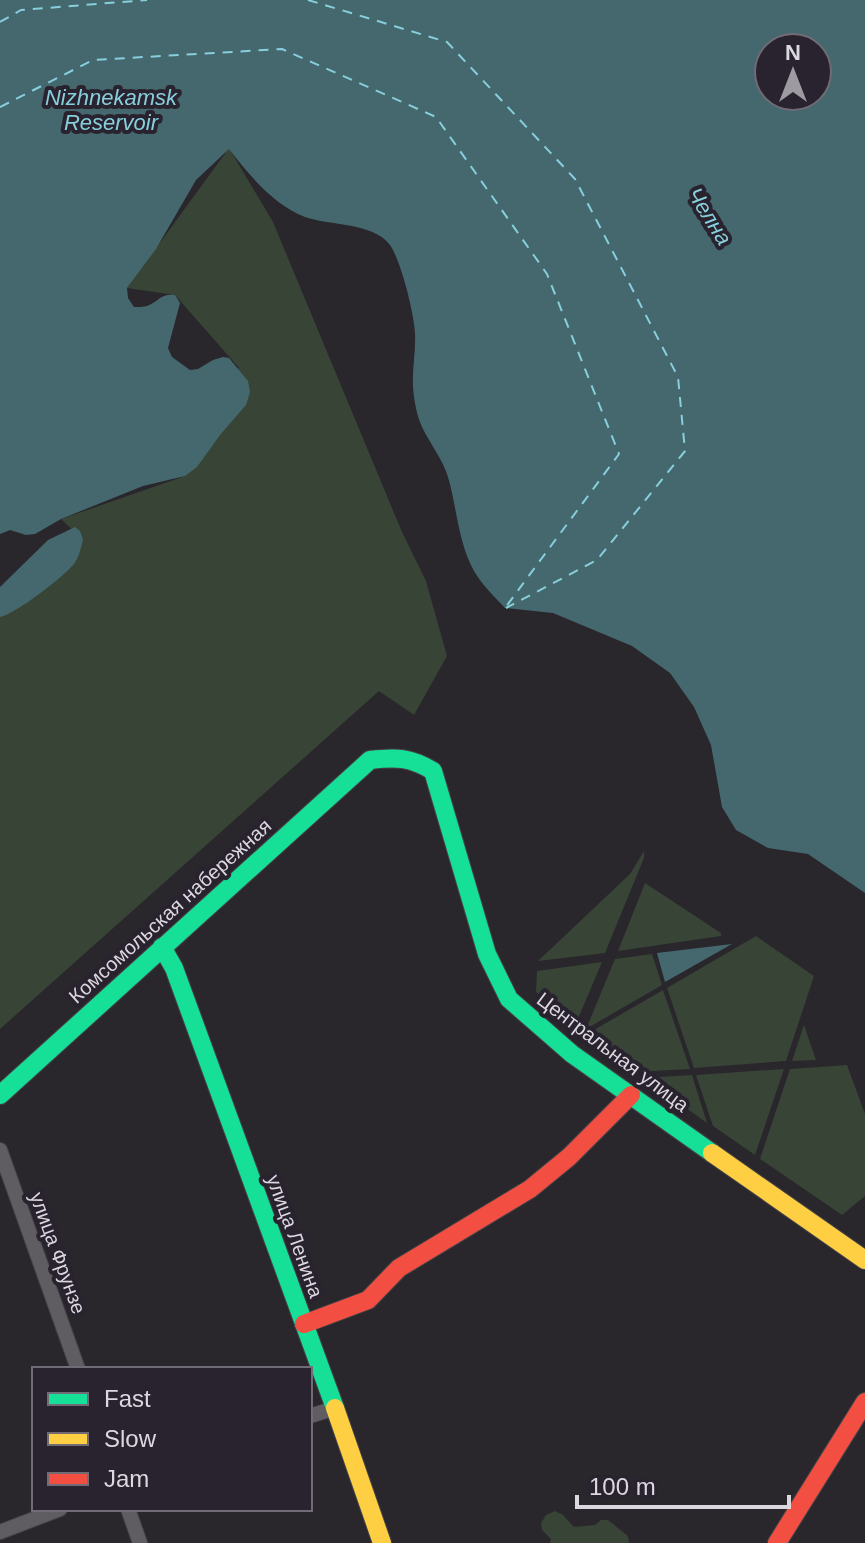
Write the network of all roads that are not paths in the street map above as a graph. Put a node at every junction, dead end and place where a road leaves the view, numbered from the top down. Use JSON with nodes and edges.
{"nodes":[{"id":1,"x":370,"y":760,"type":"joint"},
{"id":2,"x":162,"y":947,"type":"junction"},
{"id":3,"x":0,"y":1095,"type":"edge"},
{"id":4,"x":631,"y":1095,"type":"junction"},
{"id":5,"x":0,"y":1150,"type":"edge"},
{"id":6,"x":865,"y":1260,"type":"edge"},
{"id":7,"x":304,"y":1324,"type":"junction"},
{"id":8,"x":77,"y":1367,"type":"edge"},
{"id":9,"x":865,"y":1402,"type":"edge"},
{"id":10,"x":335,"y":1408,"type":"junction"},
{"id":11,"x":312,"y":1415,"type":"edge"},
{"id":12,"x":55,"y":1511,"type":"edge"},
{"id":13,"x":129,"y":1511,"type":"edge"},
{"id":14,"x":0,"y":1532,"type":"edge"},
{"id":15,"x":140,"y":1543,"type":"edge"},
{"id":16,"x":382,"y":1543,"type":"edge"},
{"id":17,"x":777,"y":1543,"type":"edge"}],
"edges":[{"from":1,"to":2,"type":"street","name":"Комсомольская набережная"},
{"from":1,"to":4,"type":"street","name":"Центральная улица"},
{"from":2,"to":3,"type":"street","name":"Комсомольская набережная"},
{"from":2,"to":7,"type":"street","name":"улица Ленина"},
{"from":4,"to":6,"type":"street","name":"Центральная улица"},
{"from":4,"to":7,"type":"street"},
{"from":5,"to":8,"type":"street","name":"улица Фрунзе"},
{"from":7,"to":10,"type":"street","name":"улица Ленина"},
{"from":9,"to":17,"type":"street"},
{"from":10,"to":11,"type":"street"},
{"from":10,"to":16,"type":"street","name":"улица Ленина"},
{"from":12,"to":14,"type":"street"},
{"from":13,"to":15,"type":"street"}]}
